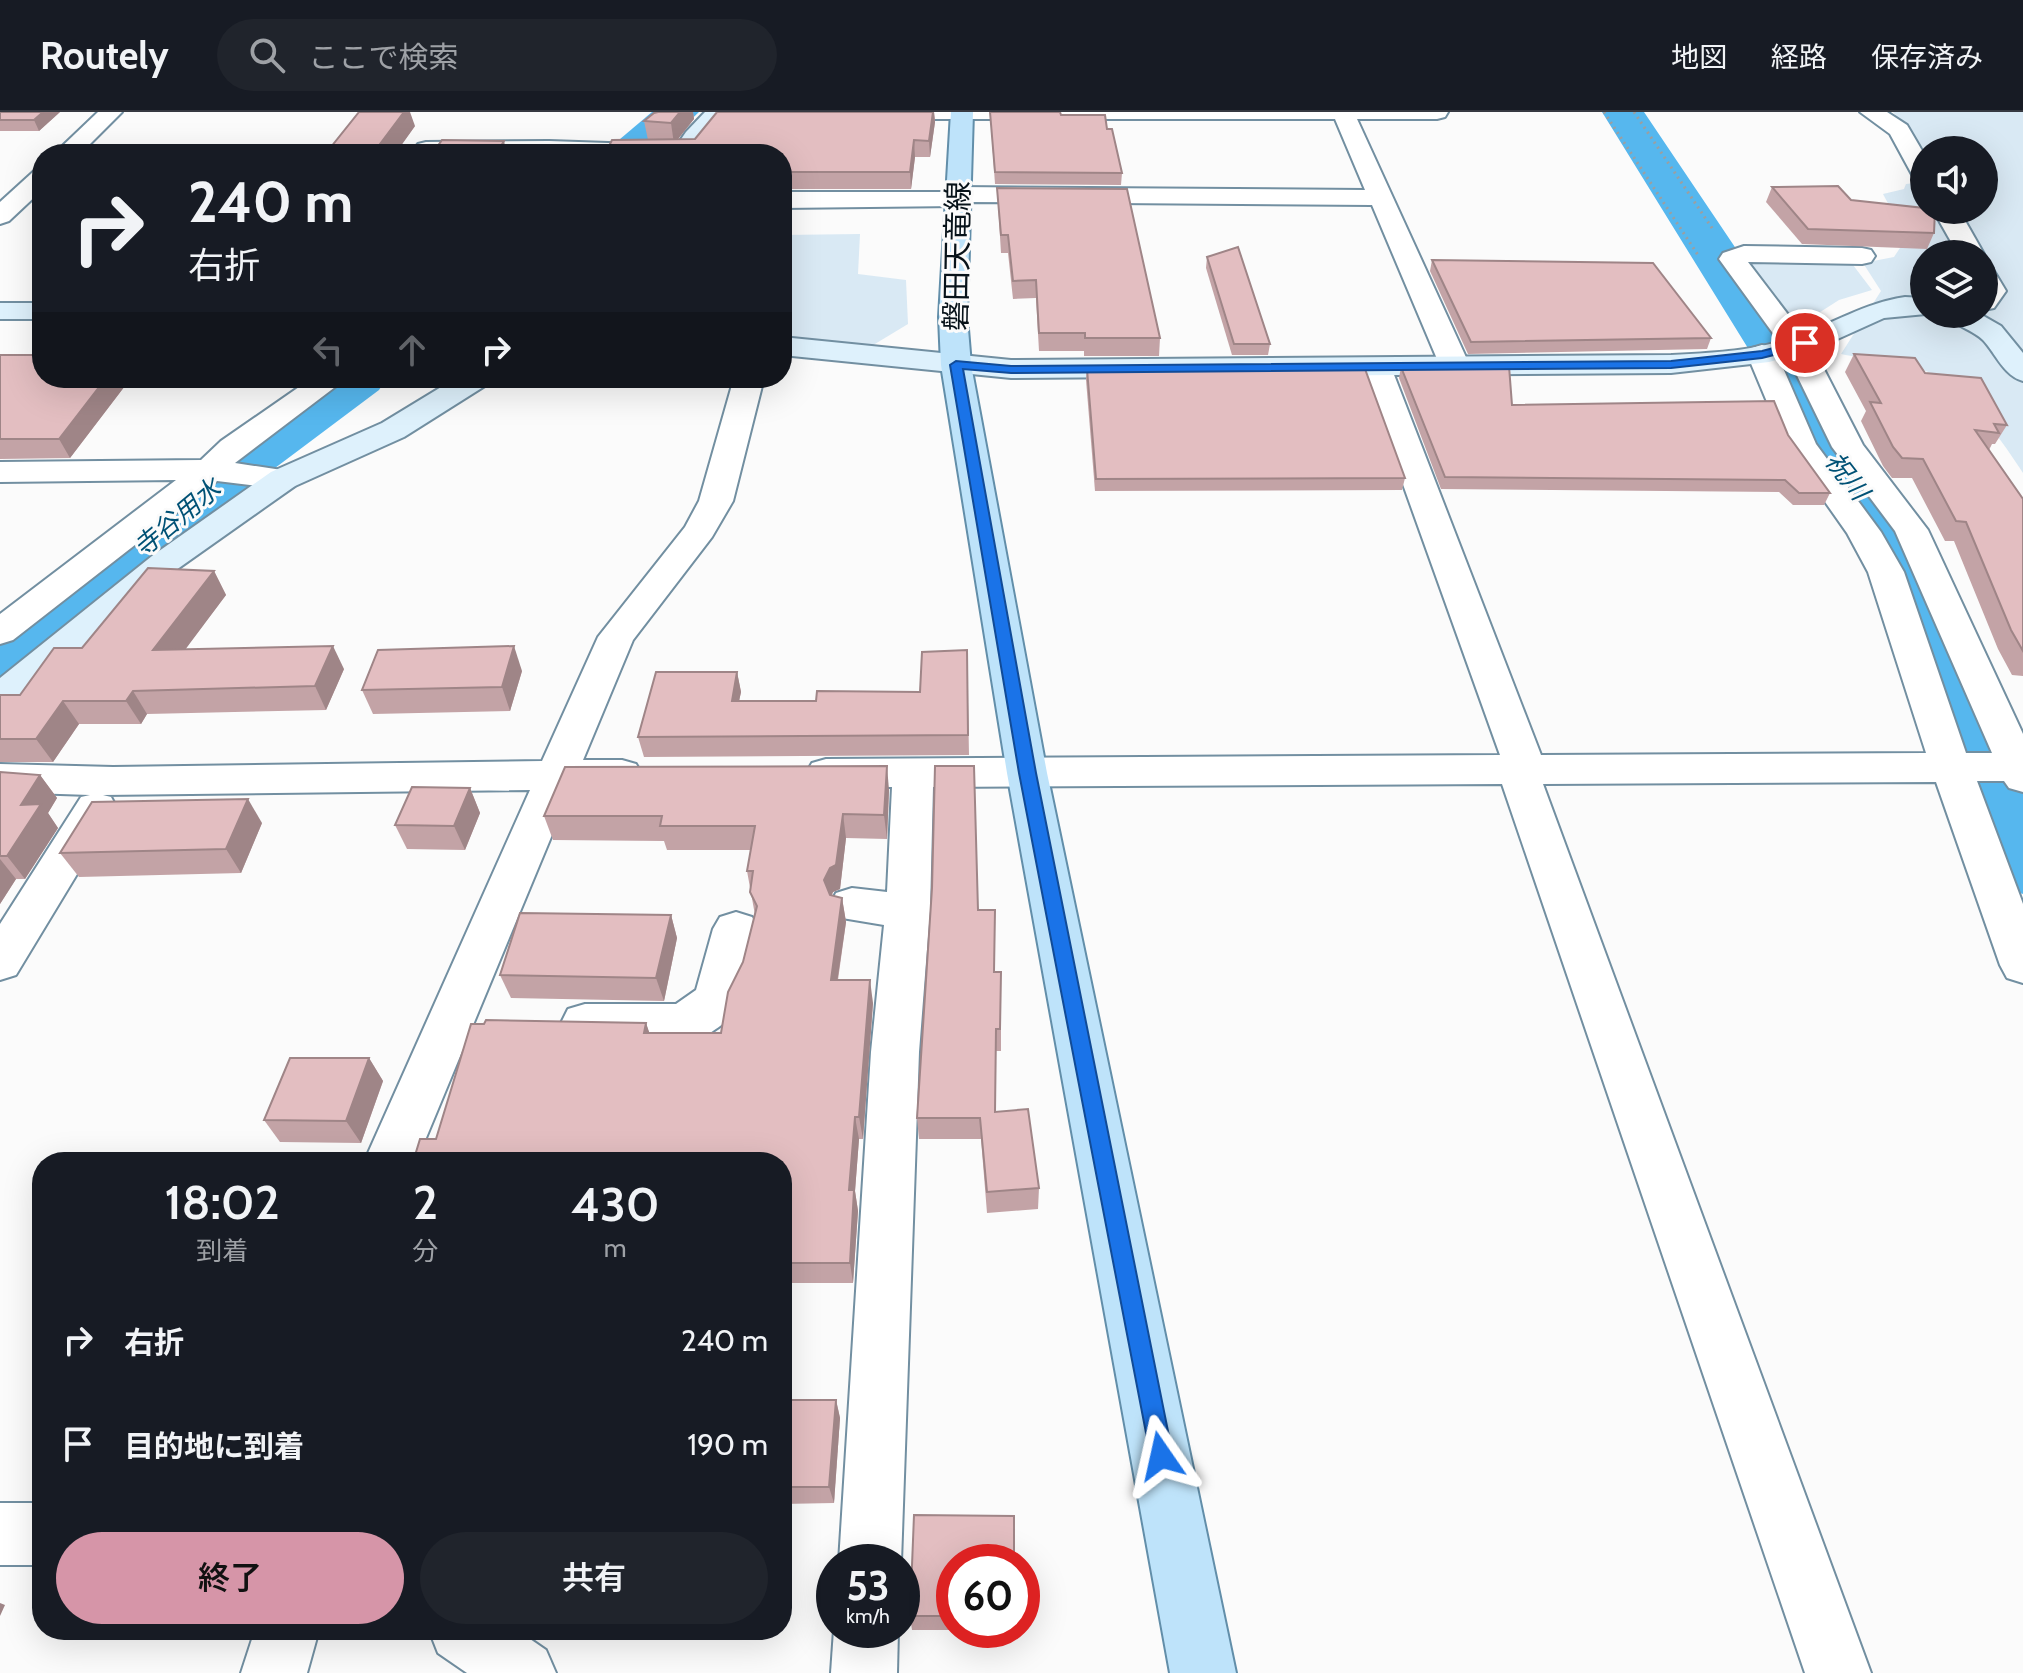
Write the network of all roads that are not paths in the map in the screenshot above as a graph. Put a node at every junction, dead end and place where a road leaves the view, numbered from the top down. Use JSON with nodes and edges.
{"nodes":[{"id":1,"x":111,"y":112,"type":"edge"},
{"id":2,"x":718,"y":112,"type":"edge"},
{"id":3,"x":815,"y":112,"type":"edge"},
{"id":4,"x":1343,"y":112,"type":"edge"},
{"id":5,"x":1437,"y":112,"type":"edge"},
{"id":6,"x":1871,"y":112,"type":"edge"},
{"id":7,"x":962,"y":113,"type":"edge"},
{"id":8,"x":442,"y":124,"type":"dead end"},
{"id":9,"x":642,"y":131,"type":"edge"},
{"id":10,"x":77,"y":144,"type":"edge"},
{"id":11,"x":429,"y":144,"type":"edge"},
{"id":12,"x":627,"y":144,"type":"edge"},
{"id":13,"x":690,"y":144,"type":"edge"},
{"id":14,"x":1910,"y":150,"type":"edge"},
{"id":15,"x":32,"y":186,"type":"edge"},
{"id":16,"x":958,"y":196,"type":"junction"},
{"id":17,"x":1381,"y":198,"type":"junction"},
{"id":18,"x":792,"y":200,"type":"edge"},
{"id":19,"x":0,"y":216,"type":"edge"},
{"id":20,"x":1862,"y":256,"type":"dead end"},
{"id":21,"x":1910,"y":307,"type":"edge"},
{"id":22,"x":0,"y":311,"type":"edge"},
{"id":23,"x":32,"y":311,"type":"edge"},
{"id":24,"x":1988,"y":328,"type":"edge"},
{"id":25,"x":792,"y":347,"type":"edge"},
{"id":26,"x":1778,"y":351,"type":"junction"},
{"id":27,"x":956,"y":365,"type":"junction"},
{"id":28,"x":1455,"y":366,"type":"junction"},
{"id":29,"x":1376,"y":367,"type":"junction"},
{"id":30,"x":2023,"y":372,"type":"edge"},
{"id":31,"x":318,"y":388,"type":"edge"},
{"id":32,"x":461,"y":388,"type":"edge"},
{"id":33,"x":746,"y":388,"type":"edge"},
{"id":34,"x":0,"y":472,"type":"edge"},
{"id":35,"x":226,"y":472,"type":"junction"},
{"id":36,"x":283,"y":479,"type":"junction"},
{"id":37,"x":0,"y":632,"type":"edge"},
{"id":38,"x":0,"y":698,"type":"edge"},
{"id":39,"x":1951,"y":768,"type":"junction"},
{"id":40,"x":1522,"y":770,"type":"junction"},
{"id":41,"x":788,"y":773,"type":"edge"},
{"id":42,"x":913,"y":773,"type":"junction"},
{"id":43,"x":1027,"y":773,"type":"junction"},
{"id":44,"x":2021,"y":773,"type":"edge"},
{"id":45,"x":556,"y":774,"type":"junction"},
{"id":46,"x":664,"y":774,"type":"edge"},
{"id":47,"x":0,"y":778,"type":"edge"},
{"id":48,"x":113,"y":781,"type":"junction"},
{"id":49,"x":852,"y":905,"type":"dead end"},
{"id":50,"x":908,"y":911,"type":"junction"},
{"id":51,"x":736,"y":929,"type":"dead end"},
{"id":52,"x":0,"y":962,"type":"edge"},
{"id":53,"x":2023,"y":965,"type":"edge"},
{"id":54,"x":451,"y":1020,"type":"junction"},
{"id":55,"x":497,"y":1021,"type":"edge"},
{"id":56,"x":544,"y":1022,"type":"edge"},
{"id":57,"x":394,"y":1152,"type":"edge"},
{"id":58,"x":0,"y":1534,"type":"edge"},
{"id":59,"x":32,"y":1534,"type":"edge"},
{"id":60,"x":871,"y":1544,"type":"edge"},
{"id":61,"x":284,"y":1640,"type":"edge"},
{"id":62,"x":475,"y":1640,"type":"edge"},
{"id":63,"x":865,"y":1648,"type":"edge"},
{"id":64,"x":274,"y":1673,"type":"edge"},
{"id":65,"x":523,"y":1673,"type":"edge"},
{"id":66,"x":864,"y":1673,"type":"edge"},
{"id":67,"x":1203,"y":1673,"type":"edge"},
{"id":68,"x":1838,"y":1673,"type":"edge"}],
"edges":[{"from":1,"to":10,"type":"street"},
{"from":2,"to":13,"type":"street"},
{"from":3,"to":7,"type":"street"},
{"from":4,"to":5,"type":"street"},
{"from":4,"to":7,"type":"street"},
{"from":4,"to":17,"type":"street"},
{"from":6,"to":14,"type":"street"},
{"from":7,"to":16,"type":"main road","name":"磐田天竜線"},
{"from":8,"to":11,"type":"street"},
{"from":9,"to":12,"type":"street"},
{"from":15,"to":19,"type":"street"},
{"from":16,"to":17,"type":"street"},
{"from":16,"to":18,"type":"street"},
{"from":16,"to":27,"type":"main road","name":"磐田天竜線"},
{"from":17,"to":28,"type":"street"},
{"from":20,"to":26,"type":"street"},
{"from":21,"to":26,"type":"street"},
{"from":22,"to":23,"type":"street"},
{"from":24,"to":30,"type":"street"},
{"from":25,"to":27,"type":"street"},
{"from":26,"to":28,"type":"street"},
{"from":26,"to":39,"type":"street"},
{"from":26,"to":44,"type":"street"},
{"from":27,"to":29,"type":"street"},
{"from":27,"to":43,"type":"main road","name":"磐田天竜線"},
{"from":28,"to":29,"type":"street"},
{"from":29,"to":40,"type":"street"},
{"from":31,"to":35,"type":"street"},
{"from":32,"to":36,"type":"street"},
{"from":33,"to":45,"type":"street"},
{"from":34,"to":35,"type":"street"},
{"from":35,"to":36,"type":"street"},
{"from":35,"to":37,"type":"street"},
{"from":36,"to":38,"type":"street"},
{"from":39,"to":40,"type":"street"},
{"from":39,"to":44,"type":"street"},
{"from":39,"to":53,"type":"street"},
{"from":40,"to":43,"type":"street"},
{"from":40,"to":68,"type":"street"},
{"from":41,"to":42,"type":"street"},
{"from":42,"to":43,"type":"street"},
{"from":42,"to":50,"type":"street"},
{"from":43,"to":67,"type":"main road","name":"磐田天竜線"},
{"from":45,"to":46,"type":"street"},
{"from":45,"to":48,"type":"street"},
{"from":45,"to":54,"type":"street"},
{"from":47,"to":48,"type":"street"},
{"from":48,"to":52,"type":"street"},
{"from":49,"to":50,"type":"street"},
{"from":50,"to":60,"type":"street"},
{"from":51,"to":56,"type":"street"},
{"from":54,"to":55,"type":"street"},
{"from":54,"to":57,"type":"street"},
{"from":58,"to":59,"type":"street"},
{"from":61,"to":64,"type":"street"},
{"from":62,"to":65,"type":"street"},
{"from":63,"to":66,"type":"street"}]}
